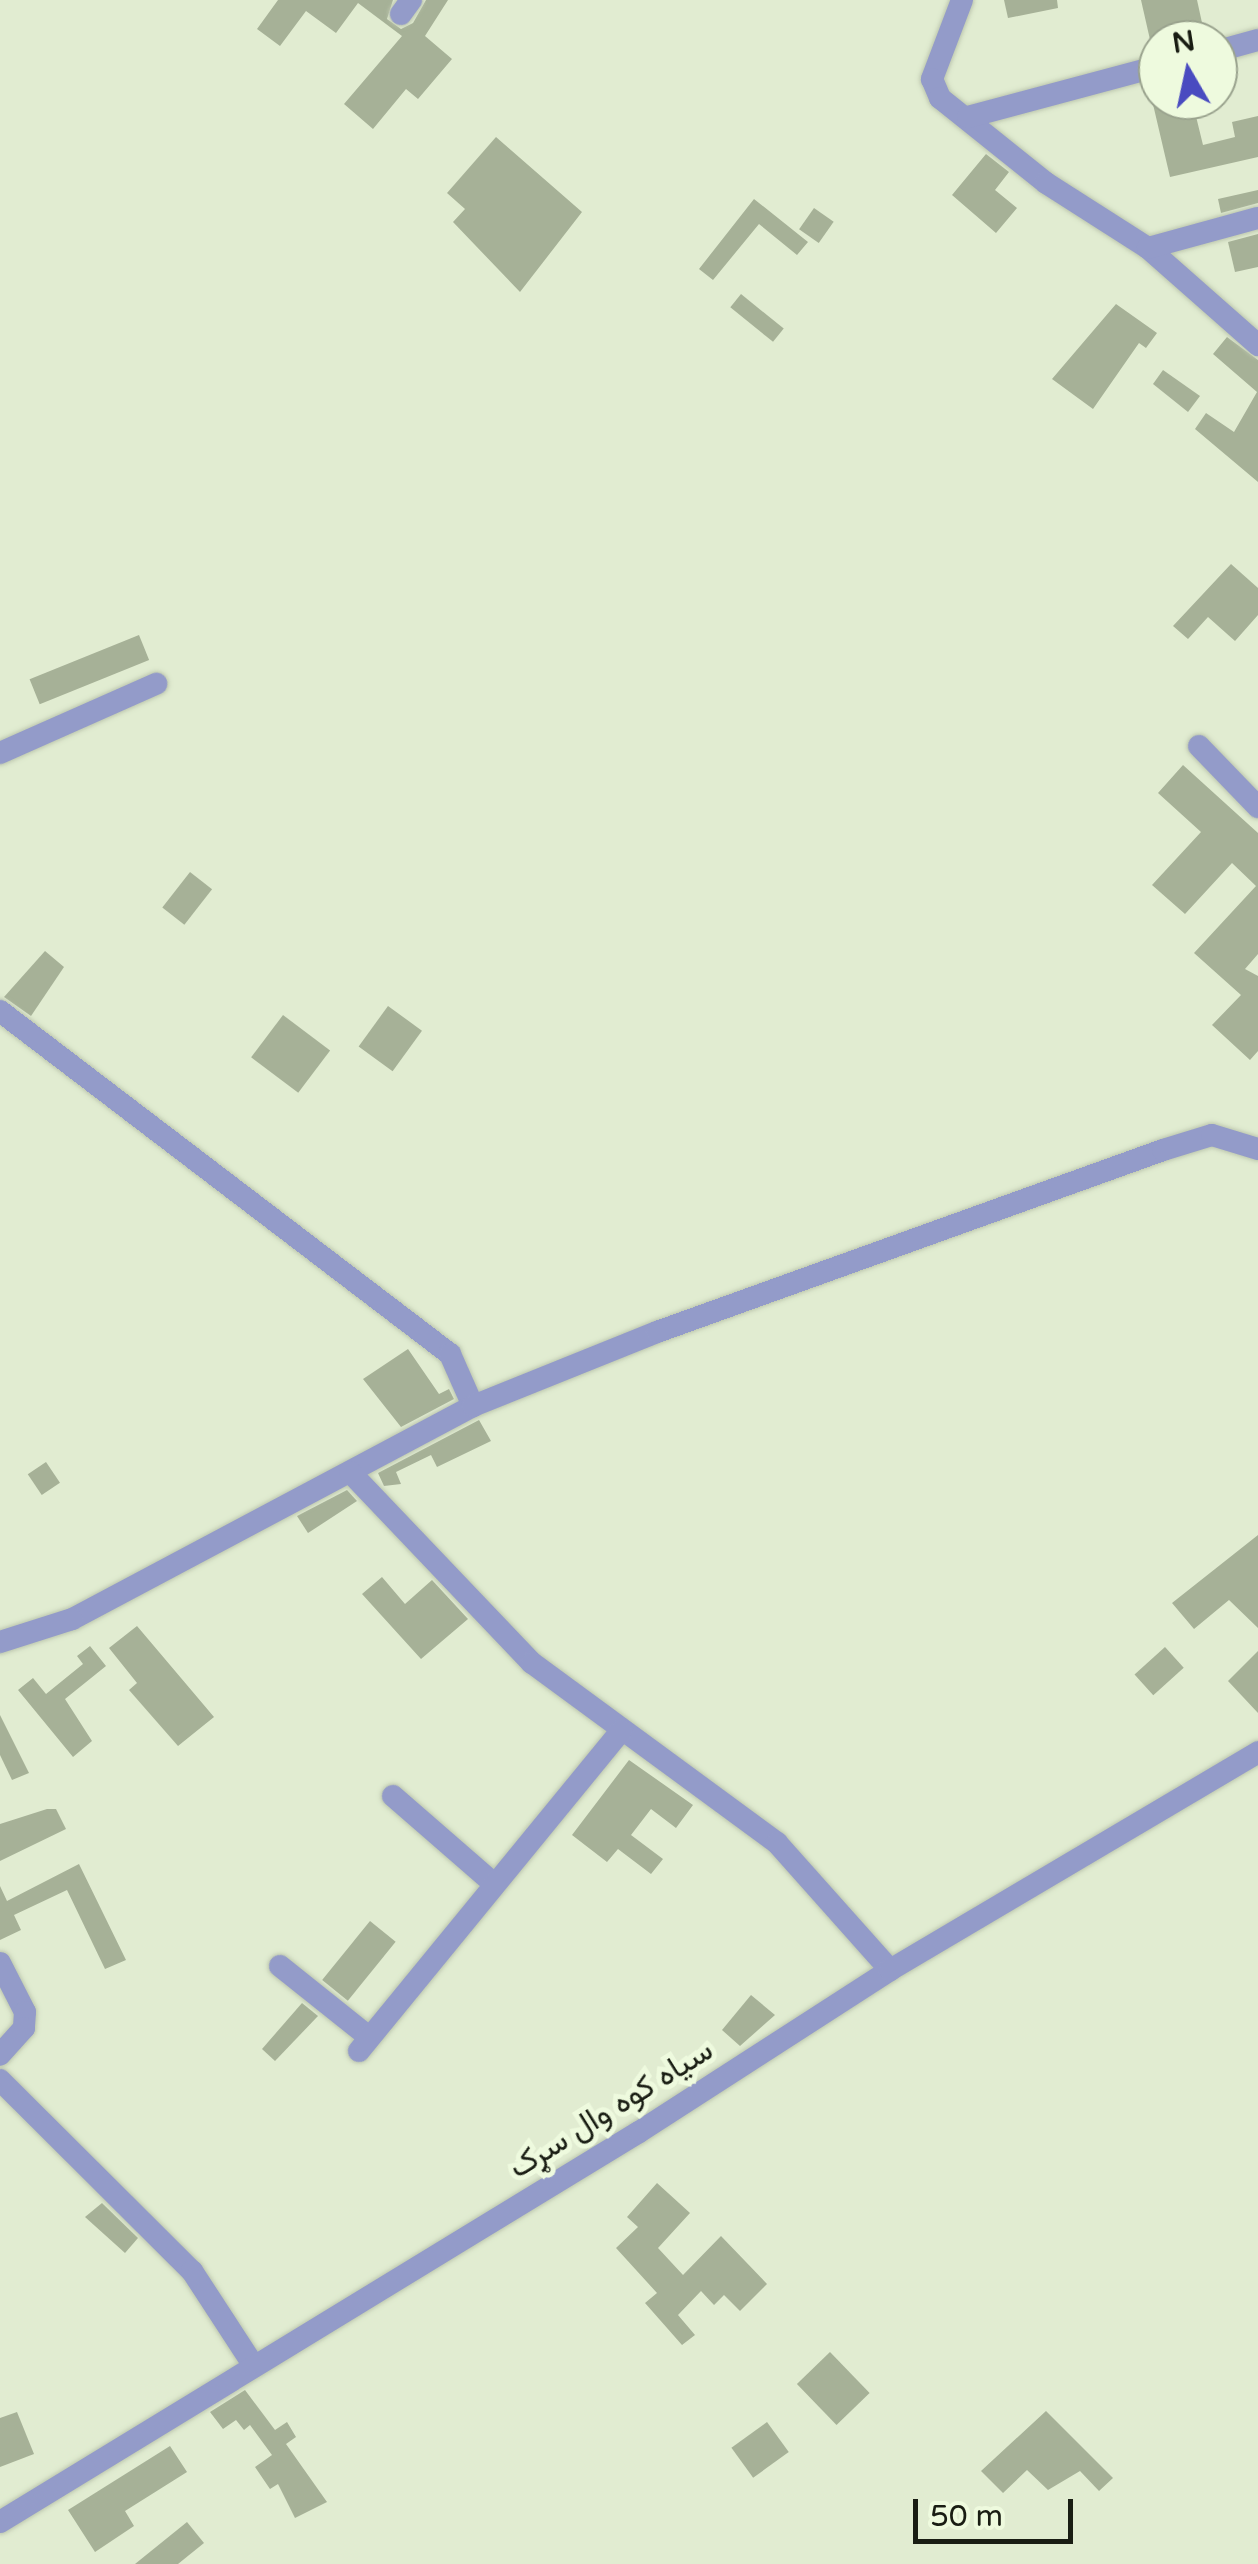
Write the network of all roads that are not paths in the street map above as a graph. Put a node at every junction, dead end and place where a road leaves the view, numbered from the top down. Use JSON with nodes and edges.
{"nodes":[{"id":1,"x":962,"y":0,"type":"edge"},
{"id":2,"x":1138,"y":71,"type":"edge"},
{"id":3,"x":968,"y":116,"type":"junction"},
{"id":4,"x":1258,"y":218,"type":"edge"},
{"id":5,"x":1148,"y":248,"type":"junction"},
{"id":6,"x":1258,"y":345,"type":"edge"},
{"id":7,"x":156,"y":684,"type":"dead end"},
{"id":8,"x":1199,"y":746,"type":"dead end"},
{"id":9,"x":0,"y":753,"type":"edge"},
{"id":10,"x":1258,"y":807,"type":"edge"},
{"id":11,"x":0,"y":1012,"type":"edge"},
{"id":12,"x":1258,"y":1149,"type":"edge"},
{"id":13,"x":473,"y":1406,"type":"junction"},
{"id":14,"x":350,"y":1472,"type":"junction"},
{"id":15,"x":0,"y":1642,"type":"edge"},
{"id":16,"x":621,"y":1731,"type":"junction"},
{"id":17,"x":1258,"y":1752,"type":"edge"},
{"id":18,"x":393,"y":1796,"type":"dead end"},
{"id":19,"x":493,"y":1883,"type":"junction"},
{"id":20,"x":0,"y":1962,"type":"edge"},
{"id":21,"x":280,"y":1966,"type":"dead end"},
{"id":22,"x":890,"y":1970,"type":"junction"},
{"id":23,"x":0,"y":2056,"type":"edge"},
{"id":24,"x":0,"y":2080,"type":"edge"},
{"id":25,"x":254,"y":2366,"type":"junction"},
{"id":26,"x":0,"y":2522,"type":"edge"}],
"edges":[{"from":1,"to":3,"type":"street"},
{"from":2,"to":3,"type":"street"},
{"from":3,"to":5,"type":"street"},
{"from":4,"to":5,"type":"street"},
{"from":5,"to":6,"type":"street"},
{"from":7,"to":9,"type":"street"},
{"from":8,"to":10,"type":"street"},
{"from":11,"to":13,"type":"street"},
{"from":12,"to":13,"type":"street"},
{"from":13,"to":14,"type":"street"},
{"from":14,"to":15,"type":"street"},
{"from":14,"to":16,"type":"street"},
{"from":16,"to":19,"type":"street"},
{"from":16,"to":22,"type":"street"},
{"from":17,"to":22,"type":"street","name":"سیاه کوه وال سړک"},
{"from":18,"to":19,"type":"street"},
{"from":19,"to":21,"type":"street"},
{"from":20,"to":23,"type":"street"},
{"from":22,"to":25,"type":"street","name":"سیاه کوه وال سړک"},
{"from":24,"to":25,"type":"street"},
{"from":25,"to":26,"type":"street","name":"سیاه کوه وال سړک"}]}
